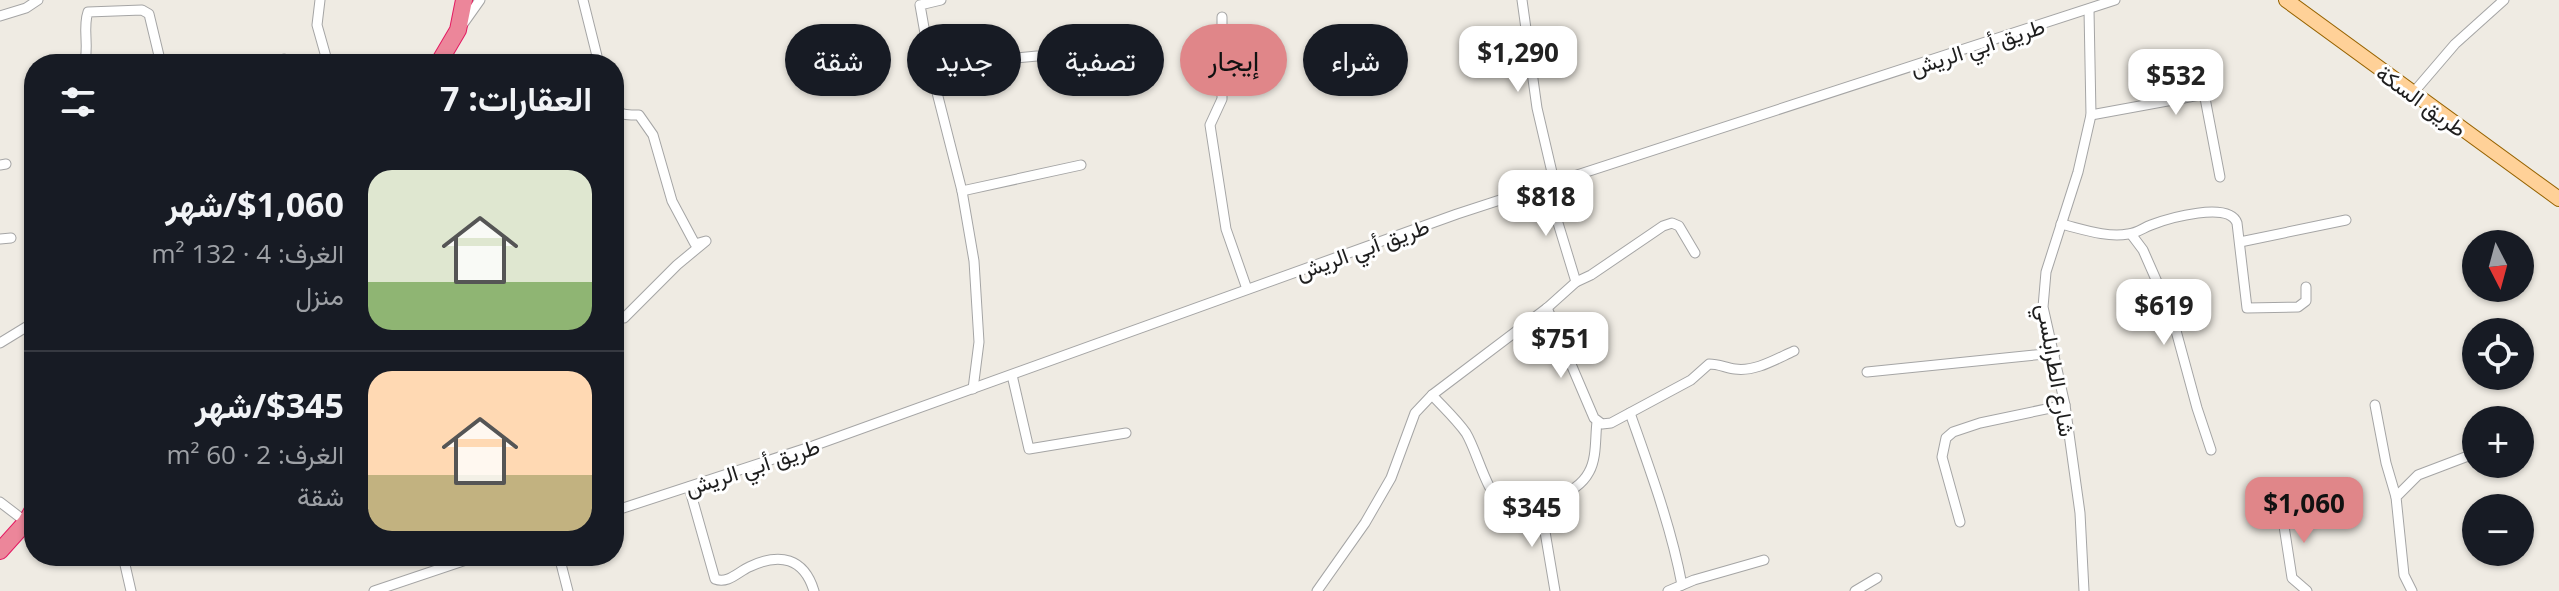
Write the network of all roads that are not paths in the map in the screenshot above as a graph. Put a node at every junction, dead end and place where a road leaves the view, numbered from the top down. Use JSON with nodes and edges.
{"nodes":[{"id":1,"x":38,"y":0,"type":"edge"},
{"id":2,"x":320,"y":0,"type":"edge"},
{"id":3,"x":464,"y":0,"type":"edge"},
{"id":4,"x":480,"y":0,"type":"edge"},
{"id":5,"x":583,"y":0,"type":"edge"},
{"id":6,"x":941,"y":0,"type":"edge"},
{"id":7,"x":1522,"y":0,"type":"edge"},
{"id":8,"x":2115,"y":0,"type":"edge"},
{"id":9,"x":2286,"y":0,"type":"edge"},
{"id":10,"x":2504,"y":0,"type":"edge"},
{"id":11,"x":2089,"y":10,"type":"junction"},
{"id":12,"x":0,"y":16,"type":"edge"},
{"id":13,"x":1222,"y":17,"type":"dead end"},
{"id":14,"x":923,"y":24,"type":"edge"},
{"id":15,"x":458,"y":30,"type":"junction"},
{"id":16,"x":87,"y":54,"type":"edge"},
{"id":17,"x":159,"y":54,"type":"edge"},
{"id":18,"x":325,"y":54,"type":"edge"},
{"id":19,"x":444,"y":54,"type":"edge"},
{"id":20,"x":596,"y":54,"type":"edge"},
{"id":21,"x":1037,"y":56,"type":"dead end"},
{"id":22,"x":1021,"y":57,"type":"edge"},
{"id":23,"x":2413,"y":93,"type":"junction"},
{"id":24,"x":938,"y":96,"type":"edge"},
{"id":25,"x":624,"y":114,"type":"edge"},
{"id":26,"x":2091,"y":115,"type":"junction"},
{"id":27,"x":1081,"y":165,"type":"dead end"},
{"id":28,"x":2220,"y":177,"type":"dead end"},
{"id":29,"x":1554,"y":181,"type":"junction"},
{"id":30,"x":1541,"y":186,"type":"junction"},
{"id":31,"x":962,"y":191,"type":"junction"},
{"id":32,"x":2559,"y":199,"type":"edge"},
{"id":33,"x":2346,"y":220,"type":"dead end"},
{"id":34,"x":2061,"y":224,"type":"junction"},
{"id":35,"x":2131,"y":234,"type":"junction"},
{"id":36,"x":2240,"y":242,"type":"junction"},
{"id":37,"x":1695,"y":253,"type":"dead end"},
{"id":38,"x":1576,"y":282,"type":"junction"},
{"id":39,"x":2306,"y":287,"type":"dead end"},
{"id":40,"x":1247,"y":289,"type":"junction"},
{"id":41,"x":1547,"y":308,"type":"junction"},
{"id":42,"x":624,"y":318,"type":"dead end"},
{"id":43,"x":24,"y":328,"type":"edge"},
{"id":44,"x":0,"y":343,"type":"edge"},
{"id":45,"x":1794,"y":351,"type":"dead end"},
{"id":46,"x":2055,"y":353,"type":"junction"},
{"id":47,"x":1867,"y":372,"type":"dead end"},
{"id":48,"x":1012,"y":375,"type":"junction"},
{"id":49,"x":973,"y":389,"type":"junction"},
{"id":50,"x":1432,"y":395,"type":"junction"},
{"id":51,"x":2065,"y":405,"type":"junction"},
{"id":52,"x":2375,"y":405,"type":"dead end"},
{"id":53,"x":1630,"y":413,"type":"junction"},
{"id":54,"x":1597,"y":422,"type":"junction"},
{"id":55,"x":1126,"y":433,"type":"dead end"},
{"id":56,"x":2211,"y":450,"type":"dead end"},
{"id":57,"x":2462,"y":458,"type":"edge"},
{"id":58,"x":689,"y":487,"type":"junction"},
{"id":59,"x":2396,"y":497,"type":"junction"},
{"id":60,"x":0,"y":502,"type":"edge"},
{"id":61,"x":1540,"y":502,"type":"junction"},
{"id":62,"x":624,"y":508,"type":"edge"},
{"id":63,"x":24,"y":512,"type":"edge"},
{"id":64,"x":2282,"y":513,"type":"dead end"},
{"id":65,"x":24,"y":522,"type":"edge"},
{"id":66,"x":1960,"y":522,"type":"dead end"},
{"id":67,"x":0,"y":551,"type":"edge"},
{"id":68,"x":1764,"y":560,"type":"dead end"},
{"id":69,"x":125,"y":566,"type":"edge"},
{"id":70,"x":448,"y":566,"type":"edge"},
{"id":71,"x":562,"y":566,"type":"edge"},
{"id":72,"x":1877,"y":578,"type":"dead end"},
{"id":73,"x":1682,"y":585,"type":"junction"},
{"id":74,"x":131,"y":591,"type":"edge"},
{"id":75,"x":374,"y":591,"type":"edge"},
{"id":76,"x":568,"y":591,"type":"edge"},
{"id":77,"x":814,"y":591,"type":"edge"},
{"id":78,"x":1317,"y":591,"type":"edge"},
{"id":79,"x":1555,"y":591,"type":"edge"},
{"id":80,"x":1668,"y":591,"type":"edge"},
{"id":81,"x":1855,"y":591,"type":"edge"},
{"id":82,"x":2084,"y":591,"type":"edge"},
{"id":83,"x":2307,"y":591,"type":"edge"},
{"id":84,"x":2412,"y":591,"type":"edge"}],
"edges":[{"from":1,"to":12,"type":"street"},
{"from":2,"to":18,"type":"street"},
{"from":3,"to":15,"type":"highway"},
{"from":4,"to":15,"type":"street"},
{"from":5,"to":20,"type":"street"},
{"from":6,"to":14,"type":"street"},
{"from":7,"to":29,"type":"street"},
{"from":8,"to":11,"type":"street","name":"طريق أبي الريش"},
{"from":9,"to":23,"type":"main road","name":"طريق السكة"},
{"from":10,"to":23,"type":"street"},
{"from":11,"to":26,"type":"street","name":"شارع الطرابلسي"},
{"from":11,"to":29,"type":"street","name":"طريق أبي الريش"},
{"from":13,"to":40,"type":"street"},
{"from":15,"to":19,"type":"highway"},
{"from":16,"to":17,"type":"street"},
{"from":21,"to":22,"type":"street"},
{"from":23,"to":32,"type":"main road","name":"طريق السكة"},
{"from":24,"to":31,"type":"street"},
{"from":25,"to":42,"type":"street"},
{"from":26,"to":28,"type":"street"},
{"from":26,"to":34,"type":"street","name":"شارع الطرابلسي"},
{"from":27,"to":31,"type":"street"},
{"from":29,"to":30,"type":"street","name":"طريق أبي الريش"},
{"from":30,"to":38,"type":"street"},
{"from":30,"to":40,"type":"street","name":"طريق أبي الريش"},
{"from":31,"to":49,"type":"street"},
{"from":33,"to":36,"type":"street"},
{"from":34,"to":35,"type":"street"},
{"from":34,"to":46,"type":"street","name":"شارع الطرابلسي"},
{"from":35,"to":36,"type":"street"},
{"from":35,"to":56,"type":"street"},
{"from":36,"to":39,"type":"street"},
{"from":37,"to":38,"type":"street"},
{"from":38,"to":41,"type":"street"},
{"from":40,"to":48,"type":"street","name":"طريق أبي الريش"},
{"from":41,"to":50,"type":"street"},
{"from":41,"to":54,"type":"street"},
{"from":43,"to":44,"type":"street"},
{"from":45,"to":53,"type":"street"},
{"from":46,"to":47,"type":"street"},
{"from":46,"to":51,"type":"street","name":"شارع الطرابلسي"},
{"from":48,"to":49,"type":"street","name":"طريق أبي الريش"},
{"from":48,"to":55,"type":"street"},
{"from":49,"to":58,"type":"street","name":"طريق أبي الريش"},
{"from":50,"to":61,"type":"street"},
{"from":50,"to":78,"type":"street"},
{"from":51,"to":66,"type":"street"},
{"from":51,"to":82,"type":"street","name":"شارع الطرابلسي"},
{"from":52,"to":59,"type":"street"},
{"from":53,"to":54,"type":"street"},
{"from":53,"to":73,"type":"street"},
{"from":54,"to":61,"type":"street"},
{"from":57,"to":59,"type":"street"},
{"from":58,"to":62,"type":"street","name":"طريق أبي الريش"},
{"from":58,"to":77,"type":"street"},
{"from":59,"to":84,"type":"street"},
{"from":60,"to":63,"type":"street"},
{"from":61,"to":79,"type":"street"},
{"from":64,"to":83,"type":"street"},
{"from":65,"to":67,"type":"highway"},
{"from":68,"to":73,"type":"street"},
{"from":69,"to":74,"type":"street"},
{"from":70,"to":75,"type":"street"},
{"from":71,"to":76,"type":"street"},
{"from":72,"to":81,"type":"street"},
{"from":73,"to":80,"type":"street"}]}
